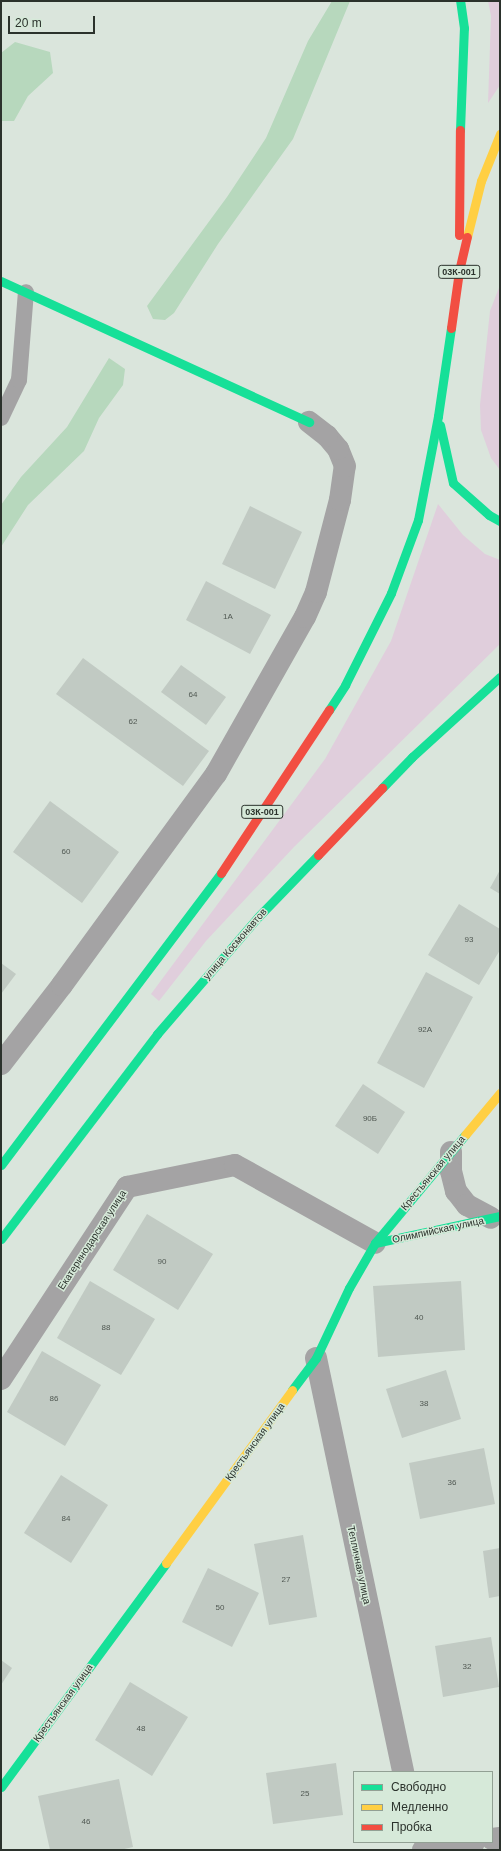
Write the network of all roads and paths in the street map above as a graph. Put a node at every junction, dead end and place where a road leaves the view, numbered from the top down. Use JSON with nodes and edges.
{"nodes":[{"id":1,"x":460,"y":1,"type":"edge"},
{"id":2,"x":500,"y":134,"type":"edge"},
{"id":3,"x":459,"y":271,"type":"junction"},
{"id":4,"x":1,"y":281,"type":"edge"},
{"id":5,"x":26,"y":292,"type":"junction"},
{"id":6,"x":438,"y":416,"type":"junction"},
{"id":7,"x":1,"y":418,"type":"edge"},
{"id":8,"x":309,"y":422,"type":"joint"},
{"id":9,"x":500,"y":521,"type":"edge"},
{"id":10,"x":500,"y":677,"type":"edge"},
{"id":11,"x":1,"y":1064,"type":"edge"},
{"id":12,"x":500,"y":1093,"type":"edge"},
{"id":13,"x":451,"y":1152,"type":"junction"},
{"id":14,"x":1,"y":1165,"type":"edge"},
{"id":15,"x":495,"y":1217,"type":"edge"},
{"id":16,"x":1,"y":1239,"type":"edge"},
{"id":17,"x":375,"y":1243,"type":"junction"},
{"id":18,"x":316,"y":1358,"type":"junction"},
{"id":19,"x":1,"y":1379,"type":"edge"},
{"id":20,"x":403,"y":1771,"type":"edge"},
{"id":21,"x":1,"y":1787,"type":"edge"},
{"id":22,"x":468,"y":1843,"type":"edge"},
{"id":23,"x":423,"y":1850,"type":"edge"}],
"edges":[{"from":1,"to":3,"type":"main road"},
{"from":2,"to":3,"type":"main road","number":"03К-001"},
{"from":3,"to":6,"type":"main road","number":"03К-001"},
{"from":4,"to":5,"type":"main road"},
{"from":5,"to":7,"type":"lane"},
{"from":5,"to":8,"type":"main road"},
{"from":6,"to":9,"type":"main road","number":"03К-001"},
{"from":6,"to":14,"type":"main road","number":"03К-001"},
{"from":8,"to":11,"type":"street"},
{"from":10,"to":16,"type":"main road","name":"улица Космонавтов"},
{"from":12,"to":13,"type":"main road","name":"Крестьянская улица"},
{"from":13,"to":15,"type":"street"},
{"from":13,"to":17,"type":"main road","name":"Крестьянская улица"},
{"from":15,"to":17,"type":"main road","name":"Олимпийская улица"},
{"from":17,"to":18,"type":"main road","name":"Крестьянская улица"},
{"from":17,"to":19,"type":"street","name":"Екатеринодарская улица"},
{"from":18,"to":20,"type":"street","name":"Тепличная улица"},
{"from":18,"to":21,"type":"main road","name":"Крестьянская улица"},
{"from":22,"to":23,"type":"street"}]}
